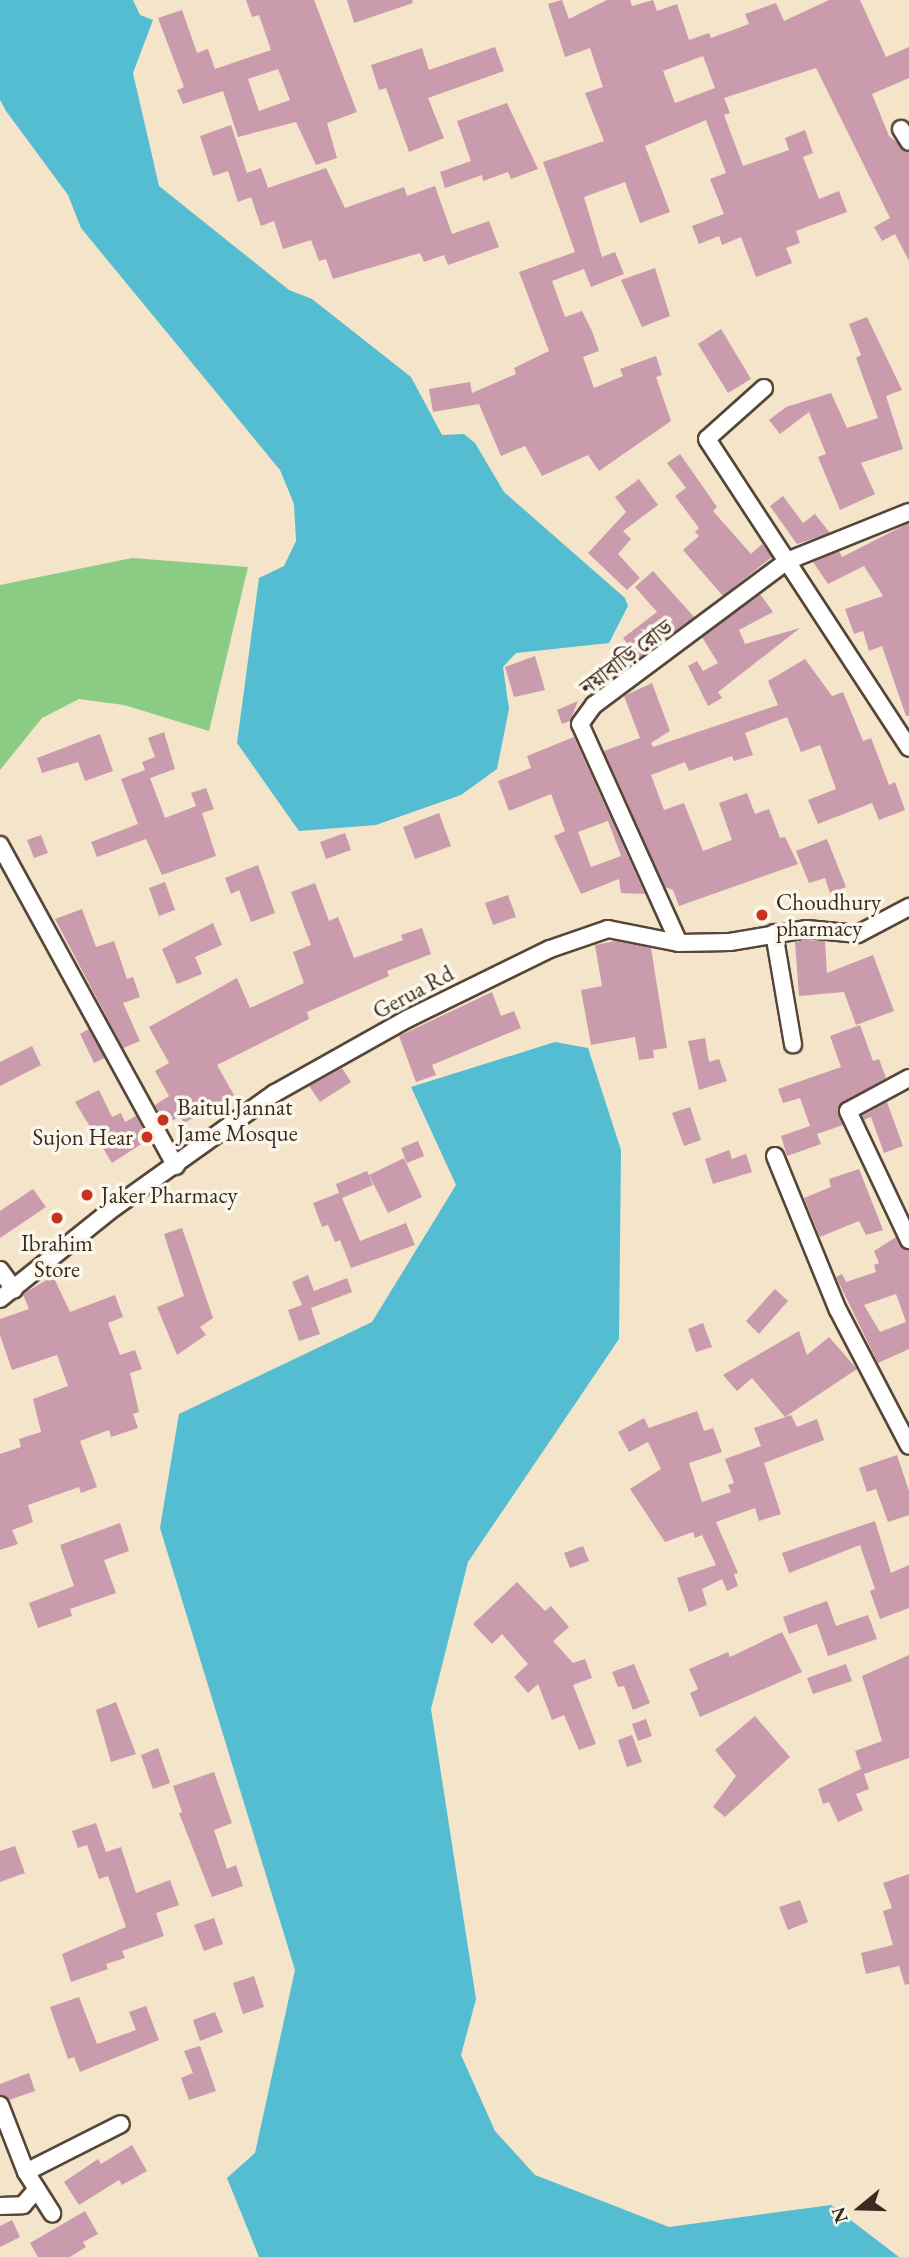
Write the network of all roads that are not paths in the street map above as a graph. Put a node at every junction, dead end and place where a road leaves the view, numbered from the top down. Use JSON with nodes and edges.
{"nodes":[{"id":1,"x":764,"y":388,"type":"dead end"},
{"id":2,"x":909,"y":512,"type":"edge"},
{"id":3,"x":787,"y":561,"type":"junction"},
{"id":4,"x":909,"y":748,"type":"edge"},
{"id":5,"x":0,"y":845,"type":"edge"},
{"id":6,"x":909,"y":907,"type":"edge"},
{"id":7,"x":774,"y":933,"type":"junction"},
{"id":8,"x":679,"y":943,"type":"junction"},
{"id":9,"x":793,"y":1044,"type":"dead end"},
{"id":10,"x":909,"y":1078,"type":"edge"},
{"id":11,"x":775,"y":1156,"type":"dead end"},
{"id":12,"x":176,"y":1166,"type":"junction"},
{"id":13,"x":909,"y":1240,"type":"edge"},
{"id":14,"x":0,"y":1270,"type":"edge"},
{"id":15,"x":15,"y":1290,"type":"junction"},
{"id":16,"x":0,"y":1299,"type":"edge"},
{"id":17,"x":909,"y":1446,"type":"edge"},
{"id":18,"x":0,"y":2105,"type":"edge"},
{"id":19,"x":121,"y":2124,"type":"dead end"},
{"id":20,"x":26,"y":2172,"type":"junction"},
{"id":21,"x":37,"y":2189,"type":"junction"},
{"id":22,"x":0,"y":2206,"type":"edge"},
{"id":23,"x":52,"y":2213,"type":"dead end"}],
"edges":[{"from":1,"to":3,"type":"street"},
{"from":2,"to":3,"type":"street","name":"নয়াবাড়ি রোড"},
{"from":3,"to":4,"type":"street"},
{"from":3,"to":8,"type":"street","name":"নয়াবাড়ি রোড"},
{"from":5,"to":12,"type":"street"},
{"from":6,"to":7,"type":"street","name":"Gerua Rd"},
{"from":7,"to":8,"type":"street","name":"Gerua Rd"},
{"from":7,"to":9,"type":"street"},
{"from":8,"to":12,"type":"street","name":"Gerua Rd"},
{"from":10,"to":13,"type":"street"},
{"from":11,"to":17,"type":"street"},
{"from":12,"to":15,"type":"street","name":"Gerua Rd"},
{"from":14,"to":15,"type":"street"},
{"from":15,"to":16,"type":"street","name":"Gerua Rd"},
{"from":18,"to":20,"type":"street"},
{"from":19,"to":20,"type":"street"},
{"from":20,"to":21,"type":"street"},
{"from":21,"to":22,"type":"street"},
{"from":21,"to":23,"type":"street"}]}
